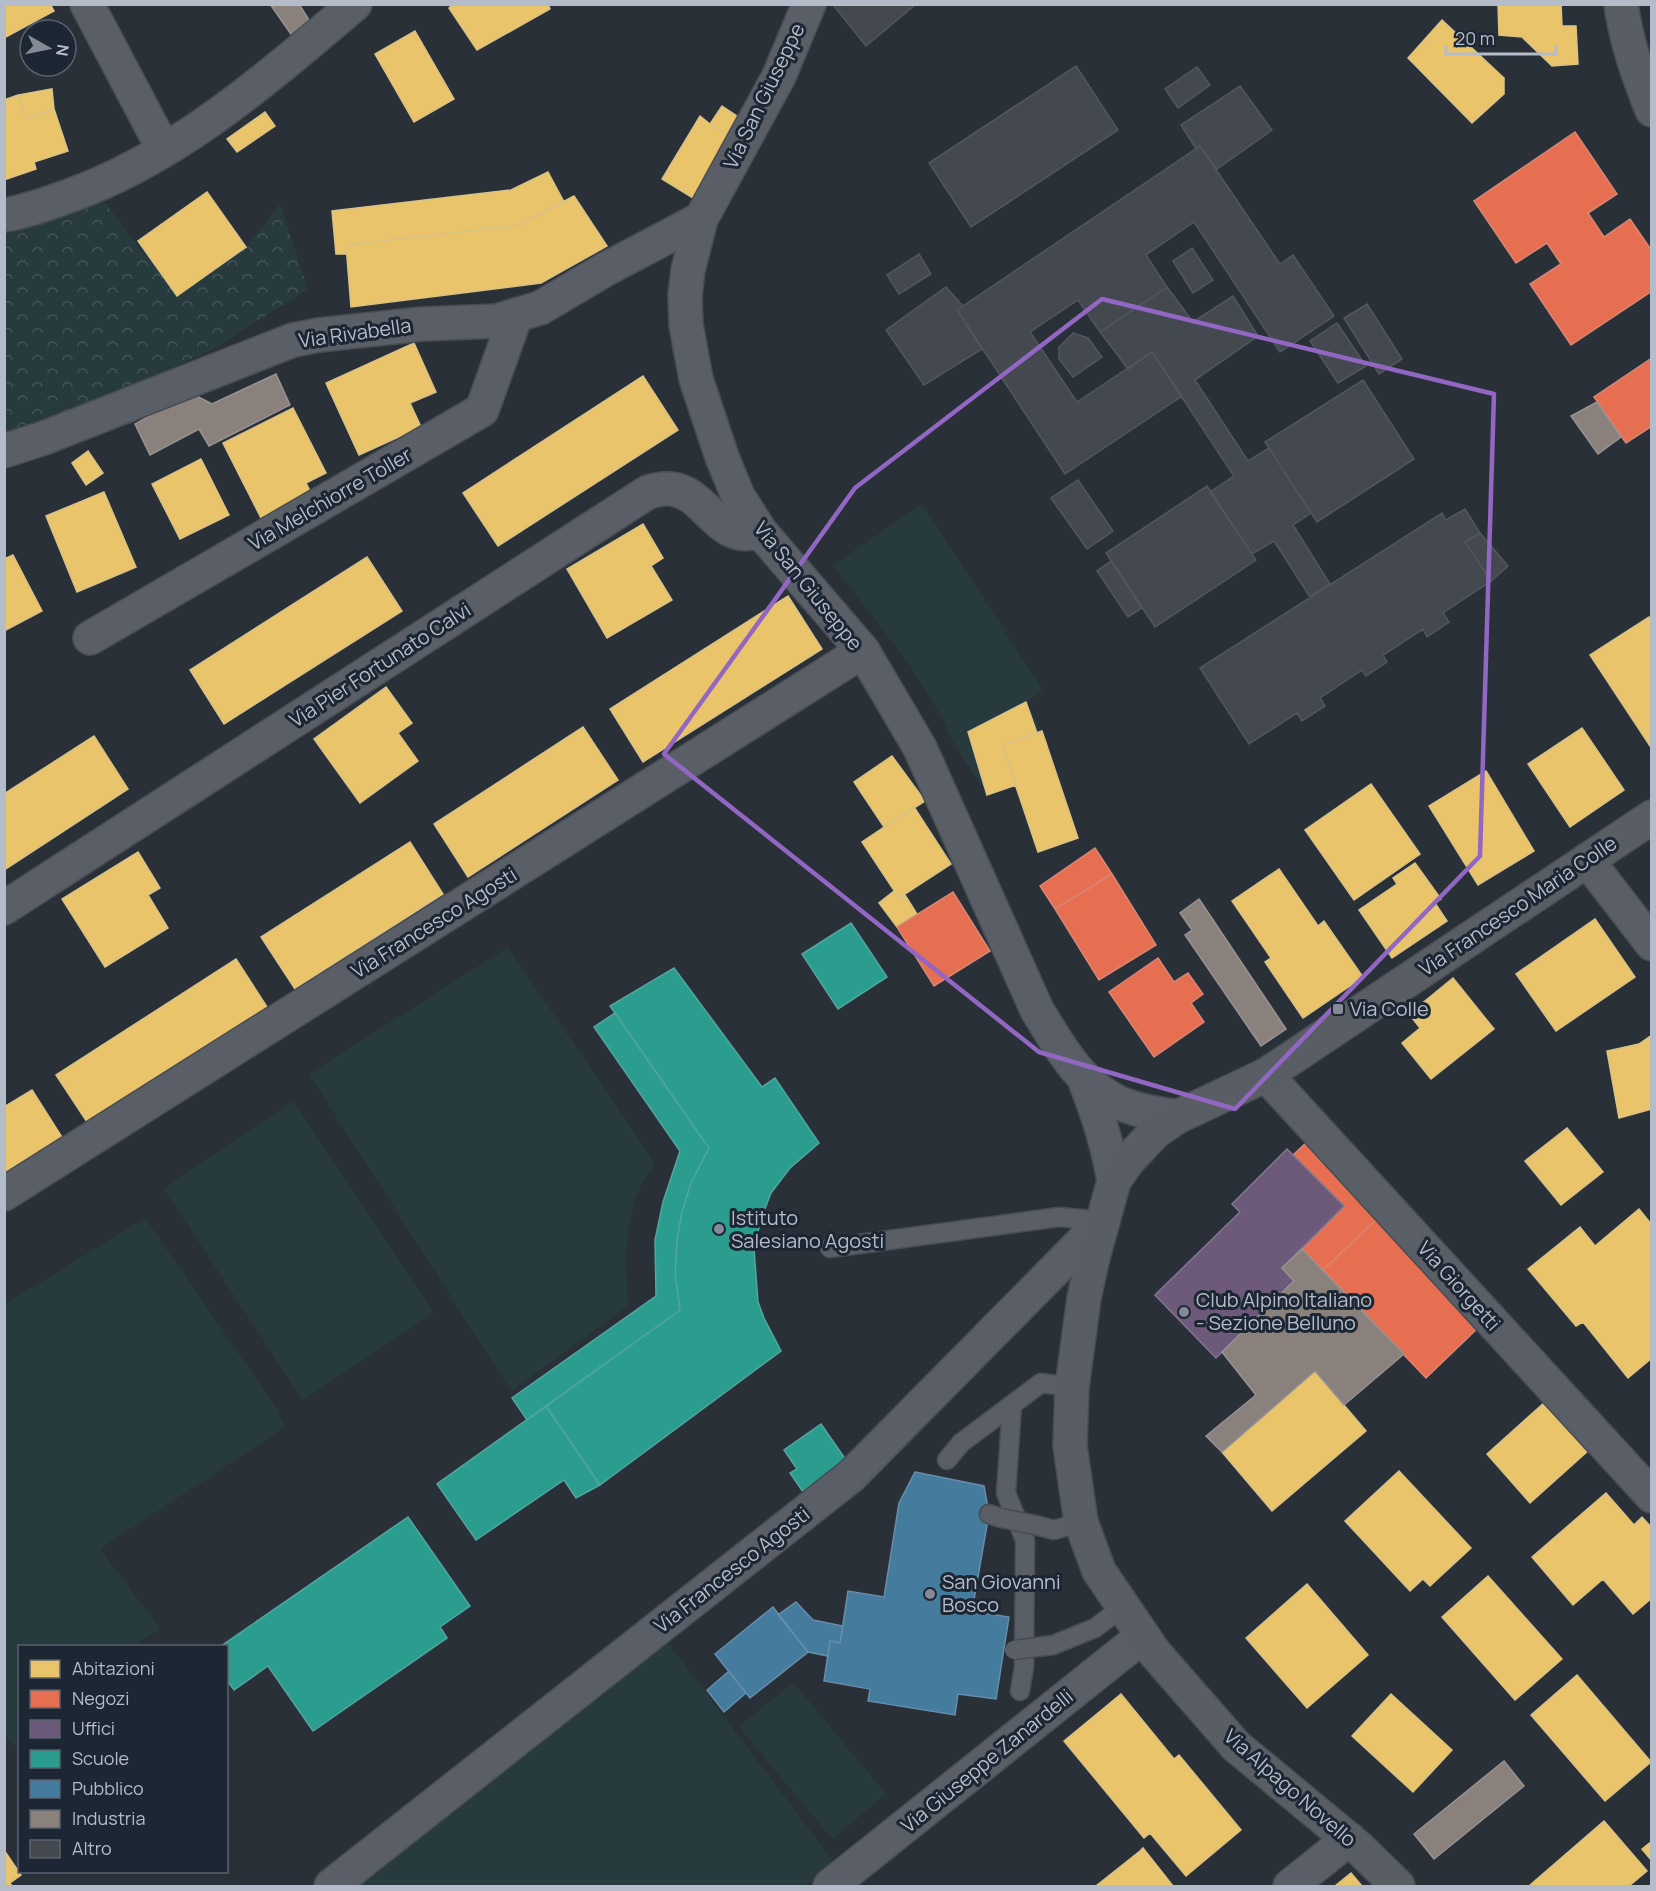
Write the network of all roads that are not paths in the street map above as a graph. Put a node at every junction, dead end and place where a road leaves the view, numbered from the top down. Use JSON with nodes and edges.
{"nodes":[{"id":1,"x":87,"y":4,"type":"edge"},
{"id":2,"x":355,"y":4,"type":"edge"},
{"id":3,"x":809,"y":4,"type":"edge"},
{"id":4,"x":1621,"y":4,"type":"edge"},
{"id":5,"x":1652,"y":110,"type":"edge"},
{"id":6,"x":164,"y":150,"type":"junction"},
{"id":7,"x":4,"y":215,"type":"edge"},
{"id":8,"x":701,"y":219,"type":"junction"},
{"id":9,"x":516,"y":315,"type":"junction"},
{"id":10,"x":4,"y":451,"type":"edge"},
{"id":11,"x":760,"y":531,"type":"junction"},
{"id":12,"x":90,"y":638,"type":"dead end"},
{"id":13,"x":863,"y":651,"type":"junction"},
{"id":14,"x":1652,"y":817,"type":"edge"},
{"id":15,"x":1587,"y":860,"type":"junction"},
{"id":16,"x":4,"y":908,"type":"edge"},
{"id":17,"x":1652,"y":944,"type":"edge"},
{"id":18,"x":1266,"y":1075,"type":"junction"},
{"id":19,"x":1085,"y":1081,"type":"junction"},
{"id":20,"x":1177,"y":1117,"type":"junction"},
{"id":21,"x":1114,"y":1181,"type":"junction"},
{"id":22,"x":4,"y":1194,"type":"edge"},
{"id":23,"x":1103,"y":1221,"type":"junction"},
{"id":24,"x":830,"y":1248,"type":"dead end"},
{"id":25,"x":1072,"y":1387,"type":"junction"},
{"id":26,"x":1012,"y":1405,"type":"junction"},
{"id":27,"x":947,"y":1460,"type":"dead end"},
{"id":28,"x":1652,"y":1496,"type":"edge"},
{"id":29,"x":995,"y":1516,"type":"dead end"},
{"id":30,"x":1081,"y":1522,"type":"junction"},
{"id":31,"x":1124,"y":1606,"type":"junction"},
{"id":32,"x":1143,"y":1636,"type":"junction"},
{"id":33,"x":1009,"y":1649,"type":"dead end"},
{"id":34,"x":1020,"y":1692,"type":"dead end"},
{"id":35,"x":1349,"y":1839,"type":"junction"},
{"id":36,"x":331,"y":1887,"type":"edge"},
{"id":37,"x":830,"y":1887,"type":"edge"},
{"id":38,"x":1290,"y":1887,"type":"edge"},
{"id":39,"x":1398,"y":1887,"type":"edge"}],
"edges":[{"from":1,"to":6,"type":"street"},
{"from":2,"to":6,"type":"street"},
{"from":3,"to":8,"type":"street","name":"Via San Giuseppe"},
{"from":4,"to":5,"type":"street"},
{"from":6,"to":7,"type":"street"},
{"from":8,"to":9,"type":"street","name":"Via Rivabella"},
{"from":8,"to":11,"type":"street","name":"Via San Giuseppe"},
{"from":9,"to":10,"type":"street","name":"Via Rivabella"},
{"from":9,"to":12,"type":"street","name":"Via Melchiorre Toller"},
{"from":11,"to":13,"type":"street","name":"Via San Giuseppe"},
{"from":11,"to":16,"type":"street","name":"Via Pier Fortunato Calvi"},
{"from":13,"to":19,"type":"street","name":"Via San Giuseppe"},
{"from":13,"to":22,"type":"street","name":"Via Francesco Agosti"},
{"from":14,"to":15,"type":"street","name":"Via Francesco Maria Colle"},
{"from":15,"to":17,"type":"street"},
{"from":15,"to":18,"type":"street","name":"Via Francesco Maria Colle"},
{"from":18,"to":20,"type":"street","name":"Via Francesco Maria Colle"},
{"from":18,"to":28,"type":"street","name":"Via Giorgetti"},
{"from":19,"to":20,"type":"street","name":"Via San Giuseppe"},
{"from":19,"to":21,"type":"street","name":"Via San Giuseppe"},
{"from":20,"to":21,"type":"street","name":"Via Francesco Maria Colle"},
{"from":21,"to":23,"type":"street","name":"Via Alpago Novello"},
{"from":23,"to":24,"type":"lane"},
{"from":23,"to":25,"type":"street","name":"Via Alpago Novello"},
{"from":23,"to":36,"type":"street","name":"Via Francesco Agosti"},
{"from":25,"to":26,"type":"lane"},
{"from":25,"to":30,"type":"street","name":"Via Alpago Novello"},
{"from":26,"to":27,"type":"lane"},
{"from":26,"to":34,"type":"lane"},
{"from":29,"to":30,"type":"lane","bridge":true},
{"from":30,"to":31,"type":"street","name":"Via Alpago Novello"},
{"from":31,"to":32,"type":"street","name":"Via Alpago Novello"},
{"from":31,"to":33,"type":"lane","bridge":true},
{"from":32,"to":35,"type":"street","name":"Via Alpago Novello"},
{"from":32,"to":37,"type":"street","name":"Via Giuseppe Zanardelli"},
{"from":35,"to":38,"type":"street"},
{"from":35,"to":39,"type":"street","name":"Via Alpago Novello"}]}
